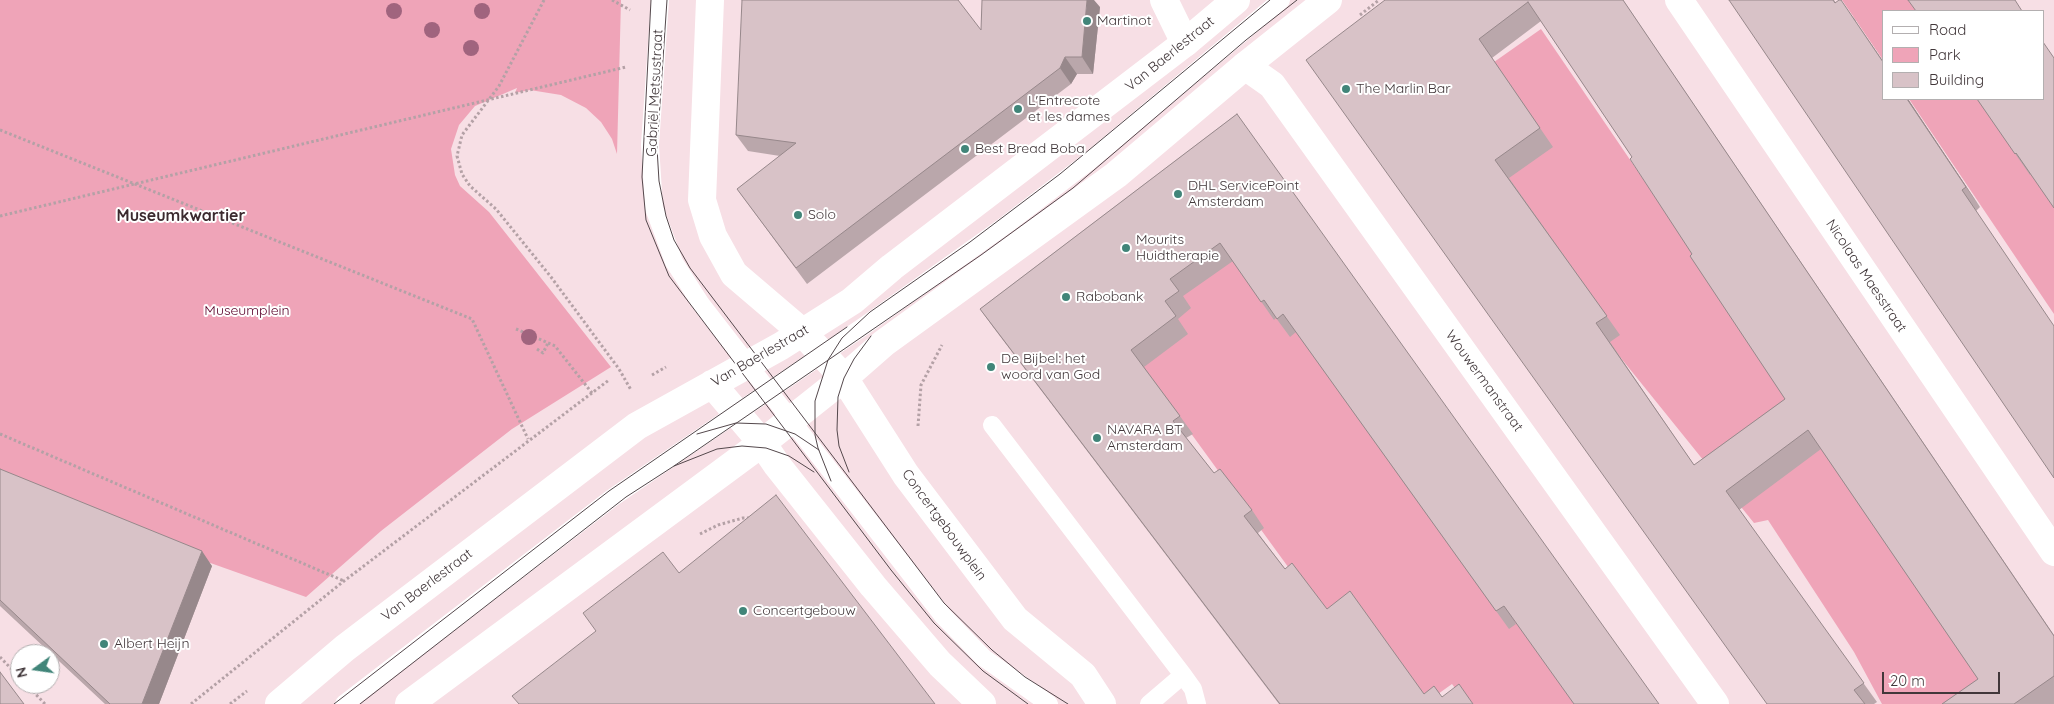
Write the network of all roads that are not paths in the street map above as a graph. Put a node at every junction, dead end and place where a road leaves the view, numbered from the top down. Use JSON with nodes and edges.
{"nodes":[{"id":1,"x":660,"y":0,"type":"edge"},
{"id":2,"x":710,"y":0,"type":"edge"},
{"id":3,"x":1164,"y":0,"type":"edge"},
{"id":4,"x":1236,"y":0,"type":"edge"},
{"id":5,"x":1281,"y":0,"type":"edge"},
{"id":6,"x":1328,"y":0,"type":"edge"},
{"id":7,"x":1679,"y":0,"type":"edge"},
{"id":8,"x":1185,"y":43,"type":"junction"},
{"id":9,"x":1245,"y":66,"type":"junction"},
{"id":10,"x":802,"y":332,"type":"junction"},
{"id":11,"x":823,"y":354,"type":"junction"},
{"id":12,"x":748,"y":363,"type":"junction"},
{"id":13,"x":844,"y":378,"type":"junction"},
{"id":14,"x":712,"y":384,"type":"junction"},
{"id":15,"x":770,"y":391,"type":"junction"},
{"id":16,"x":737,"y":413,"type":"junction"},
{"id":17,"x":791,"y":420,"type":"junction"},
{"id":18,"x":992,"y":425,"type":"dead end"},
{"id":19,"x":762,"y":442,"type":"junction"},
{"id":20,"x":2054,"y":552,"type":"edge"},
{"id":21,"x":1183,"y":675,"type":"junction"},
{"id":22,"x":278,"y":704,"type":"edge"},
{"id":23,"x":344,"y":704,"type":"edge"},
{"id":24,"x":409,"y":704,"type":"edge"},
{"id":25,"x":982,"y":704,"type":"edge"},
{"id":26,"x":1049,"y":704,"type":"edge"},
{"id":27,"x":1102,"y":704,"type":"edge"},
{"id":28,"x":1149,"y":704,"type":"edge"},
{"id":29,"x":1197,"y":704,"type":"edge"},
{"id":30,"x":1715,"y":704,"type":"edge"}],
"edges":[{"from":1,"to":12,"type":"lane","name":"Gabriël Metsustraat"},
{"from":2,"to":10,"type":"street"},
{"from":3,"to":8,"type":"street"},
{"from":4,"to":8,"type":"street","name":"Van Baerlestraat"},
{"from":5,"to":11,"type":"lane","name":"Van Baerlestraat"},
{"from":6,"to":9,"type":"street"},
{"from":7,"to":20,"type":"street","name":"Nicolaas Maesstraat"},
{"from":8,"to":10,"type":"street","name":"Van Baerlestraat"},
{"from":9,"to":13,"type":"street"},
{"from":9,"to":30,"type":"street","name":"Wouwermanstraat"},
{"from":10,"to":11,"type":"street","name":"Concertgebouwplein"},
{"from":10,"to":12,"type":"street","name":"Van Baerlestraat"},
{"from":11,"to":13,"type":"street","name":"Concertgebouwplein"},
{"from":11,"to":15,"type":"lane","name":"Van Baerlestraat"},
{"from":12,"to":14,"type":"street","name":"Van Baerlestraat"},
{"from":12,"to":15,"type":"lane","name":"Gabriël Metsustraat"},
{"from":13,"to":17,"type":"street"},
{"from":13,"to":27,"type":"street","name":"Concertgebouwplein"},
{"from":14,"to":16,"type":"street"},
{"from":14,"to":22,"type":"street","name":"Van Baerlestraat"},
{"from":15,"to":16,"type":"lane","name":"Van Baerlestraat"},
{"from":15,"to":17,"type":"lane"},
{"from":16,"to":19,"type":"street"},
{"from":16,"to":23,"type":"lane","name":"Van Baerlestraat"},
{"from":17,"to":19,"type":"street"},
{"from":17,"to":26,"type":"lane"},
{"from":18,"to":21,"type":"lane"},
{"from":19,"to":24,"type":"street"},
{"from":19,"to":25,"type":"street"},
{"from":21,"to":28,"type":"lane"},
{"from":21,"to":29,"type":"lane"}]}
